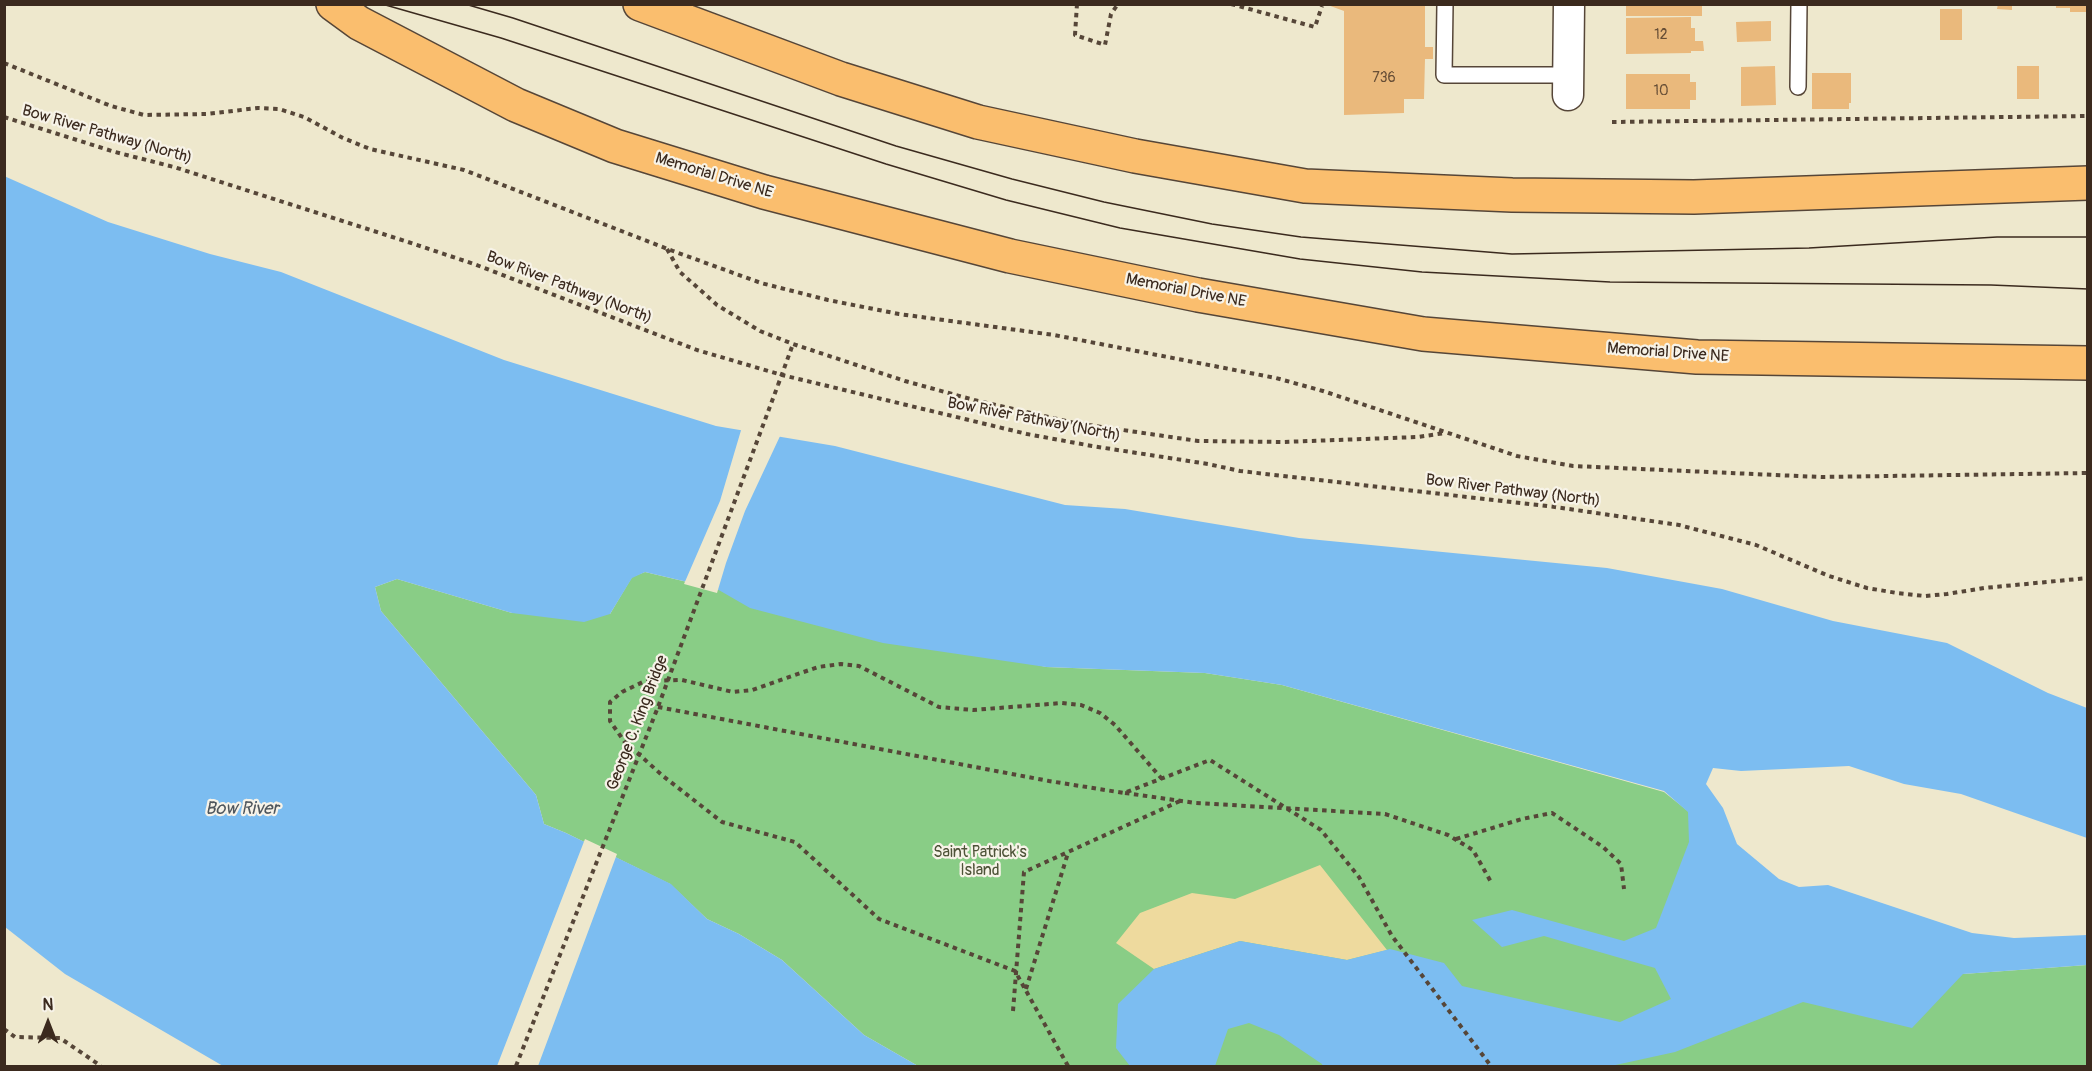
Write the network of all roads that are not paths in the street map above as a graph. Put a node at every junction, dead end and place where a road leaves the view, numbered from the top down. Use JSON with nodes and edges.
{"nodes":[{"id":1,"x":333,"y":4,"type":"edge"},
{"id":2,"x":640,"y":4,"type":"edge"},
{"id":3,"x":1445,"y":4,"type":"edge"},
{"id":4,"x":1569,"y":4,"type":"edge"},
{"id":5,"x":1799,"y":4,"type":"edge"},
{"id":6,"x":1568,"y":85,"type":"joint"},
{"id":7,"x":1798,"y":87,"type":"dead end"},
{"id":8,"x":2088,"y":183,"type":"edge"},
{"id":9,"x":2088,"y":363,"type":"edge"}],
"edges":[{"from":1,"to":9,"type":"highway","name":"Memorial Drive NE"},
{"from":2,"to":8,"type":"highway"},
{"from":3,"to":6,"type":"lane"},
{"from":4,"to":6,"type":"street"},
{"from":5,"to":7,"type":"lane"}]}
